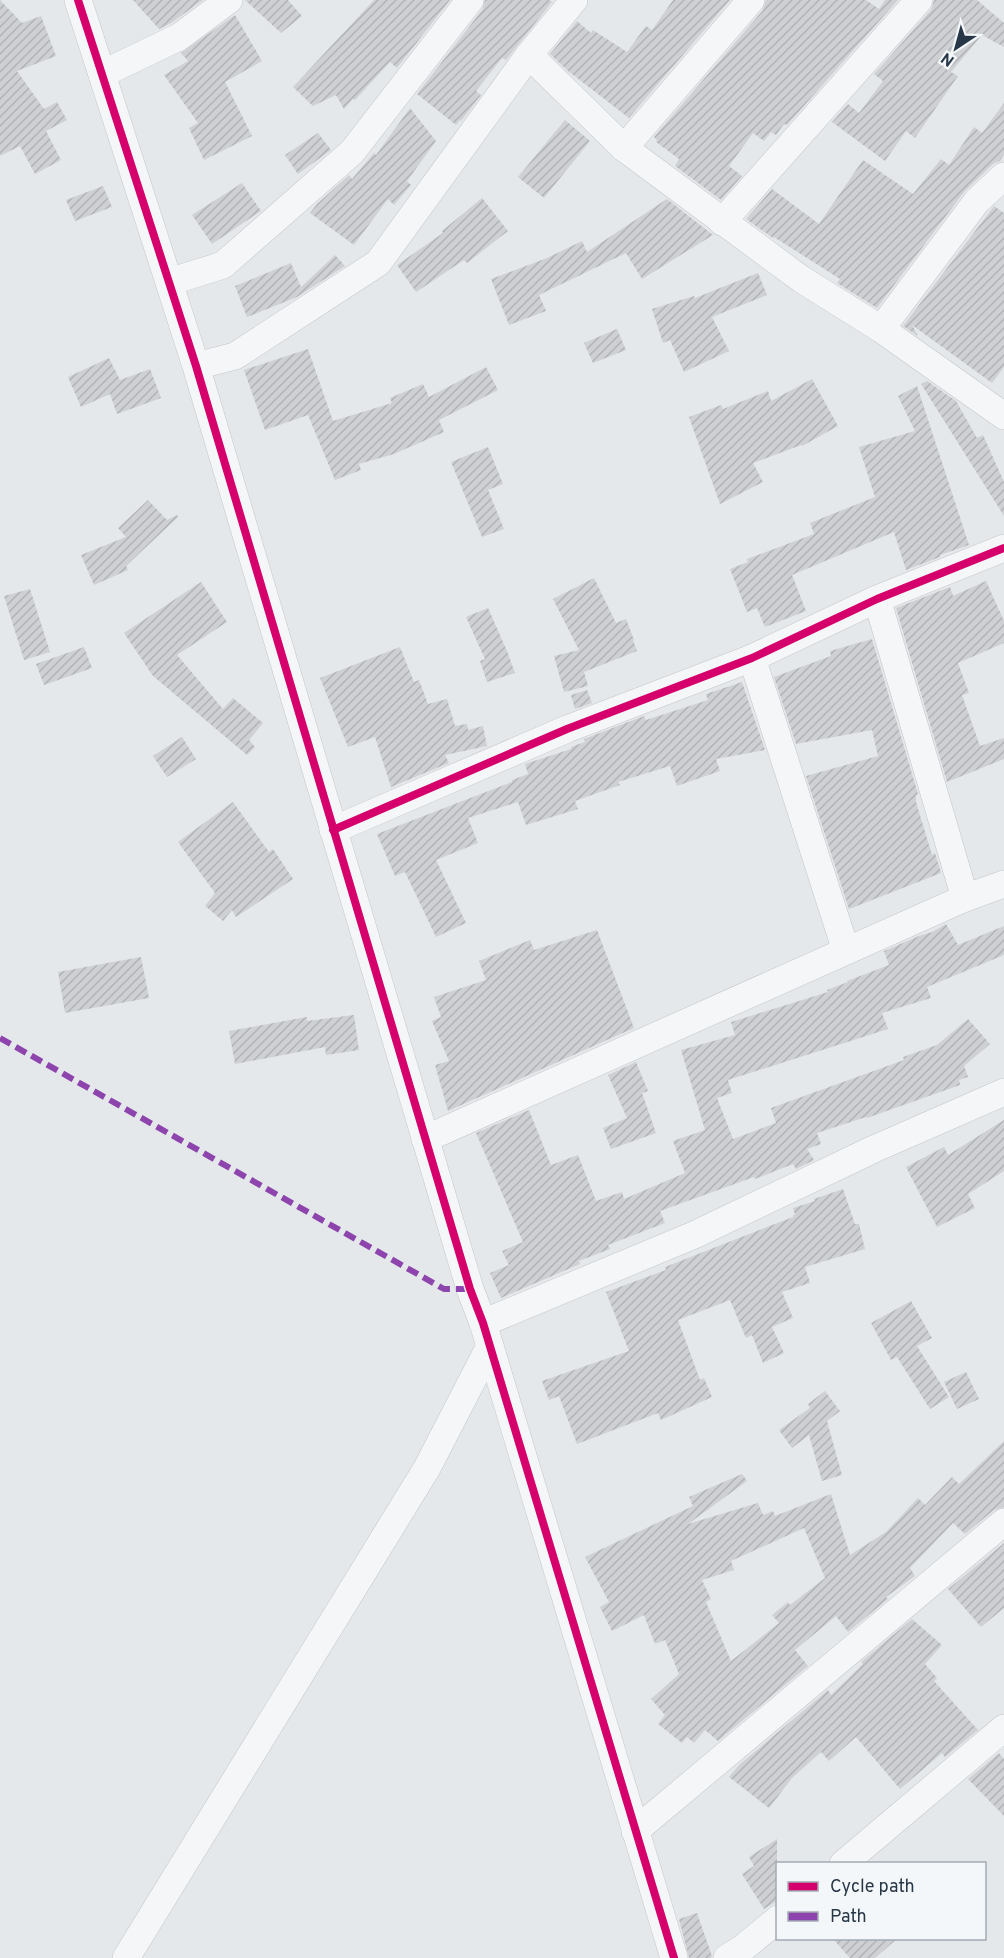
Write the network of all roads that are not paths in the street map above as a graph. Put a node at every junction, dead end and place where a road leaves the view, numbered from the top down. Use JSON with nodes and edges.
{"nodes":[{"id":1,"x":78,"y":0,"type":"edge"},
{"id":2,"x":229,"y":0,"type":"edge"},
{"id":3,"x":470,"y":0,"type":"edge"},
{"id":4,"x":574,"y":0,"type":"edge"},
{"id":5,"x":751,"y":0,"type":"edge"},
{"id":6,"x":919,"y":0,"type":"edge"},
{"id":7,"x":529,"y":55,"type":"junction"},
{"id":8,"x":102,"y":74,"type":"junction"},
{"id":9,"x":624,"y":148,"type":"junction"},
{"id":10,"x":1004,"y":176,"type":"edge"},
{"id":11,"x":723,"y":222,"type":"junction"},
{"id":12,"x":169,"y":282,"type":"junction"},
{"id":13,"x":881,"y":329,"type":"junction"},
{"id":14,"x":196,"y":366,"type":"junction"},
{"id":15,"x":1004,"y":416,"type":"edge"},
{"id":16,"x":1004,"y":548,"type":"edge"},
{"id":17,"x":877,"y":599,"type":"junction"},
{"id":18,"x":752,"y":658,"type":"junction"},
{"id":19,"x":333,"y":830,"type":"junction"},
{"id":20,"x":1004,"y":884,"type":"edge"},
{"id":21,"x":965,"y":898,"type":"junction"},
{"id":22,"x":846,"y":951,"type":"junction"},
{"id":23,"x":1004,"y":1092,"type":"edge"},
{"id":24,"x":425,"y":1139,"type":"junction"},
{"id":25,"x":487,"y":1334,"type":"junction"},
{"id":26,"x":1004,"y":1522,"type":"edge"},
{"id":27,"x":1004,"y":1728,"type":"edge"},
{"id":28,"x":635,"y":1831,"type":"junction"},
{"id":29,"x":844,"y":1862,"type":"edge"},
{"id":30,"x":776,"y":1920,"type":"edge"},
{"id":31,"x":126,"y":1958,"type":"edge"},
{"id":32,"x":674,"y":1958,"type":"edge"},
{"id":33,"x":727,"y":1958,"type":"edge"}],
"edges":[{"from":1,"to":8,"type":"street"},
{"from":2,"to":8,"type":"street"},
{"from":3,"to":12,"type":"street"},
{"from":4,"to":7,"type":"street"},
{"from":5,"to":9,"type":"street"},
{"from":6,"to":11,"type":"street"},
{"from":7,"to":9,"type":"street"},
{"from":7,"to":14,"type":"street"},
{"from":8,"to":12,"type":"street"},
{"from":9,"to":11,"type":"street"},
{"from":10,"to":13,"type":"street"},
{"from":11,"to":13,"type":"street"},
{"from":12,"to":14,"type":"street"},
{"from":13,"to":15,"type":"street"},
{"from":14,"to":19,"type":"street"},
{"from":16,"to":17,"type":"street"},
{"from":17,"to":18,"type":"street"},
{"from":17,"to":21,"type":"street"},
{"from":18,"to":19,"type":"street"},
{"from":18,"to":22,"type":"street"},
{"from":19,"to":24,"type":"street"},
{"from":20,"to":21,"type":"street"},
{"from":21,"to":22,"type":"street"},
{"from":22,"to":24,"type":"street"},
{"from":23,"to":25,"type":"street"},
{"from":24,"to":25,"type":"street"},
{"from":25,"to":28,"type":"street"},
{"from":25,"to":31,"type":"street"},
{"from":26,"to":28,"type":"street"},
{"from":27,"to":29,"type":"street"},
{"from":28,"to":32,"type":"street"},
{"from":30,"to":33,"type":"street"}]}
